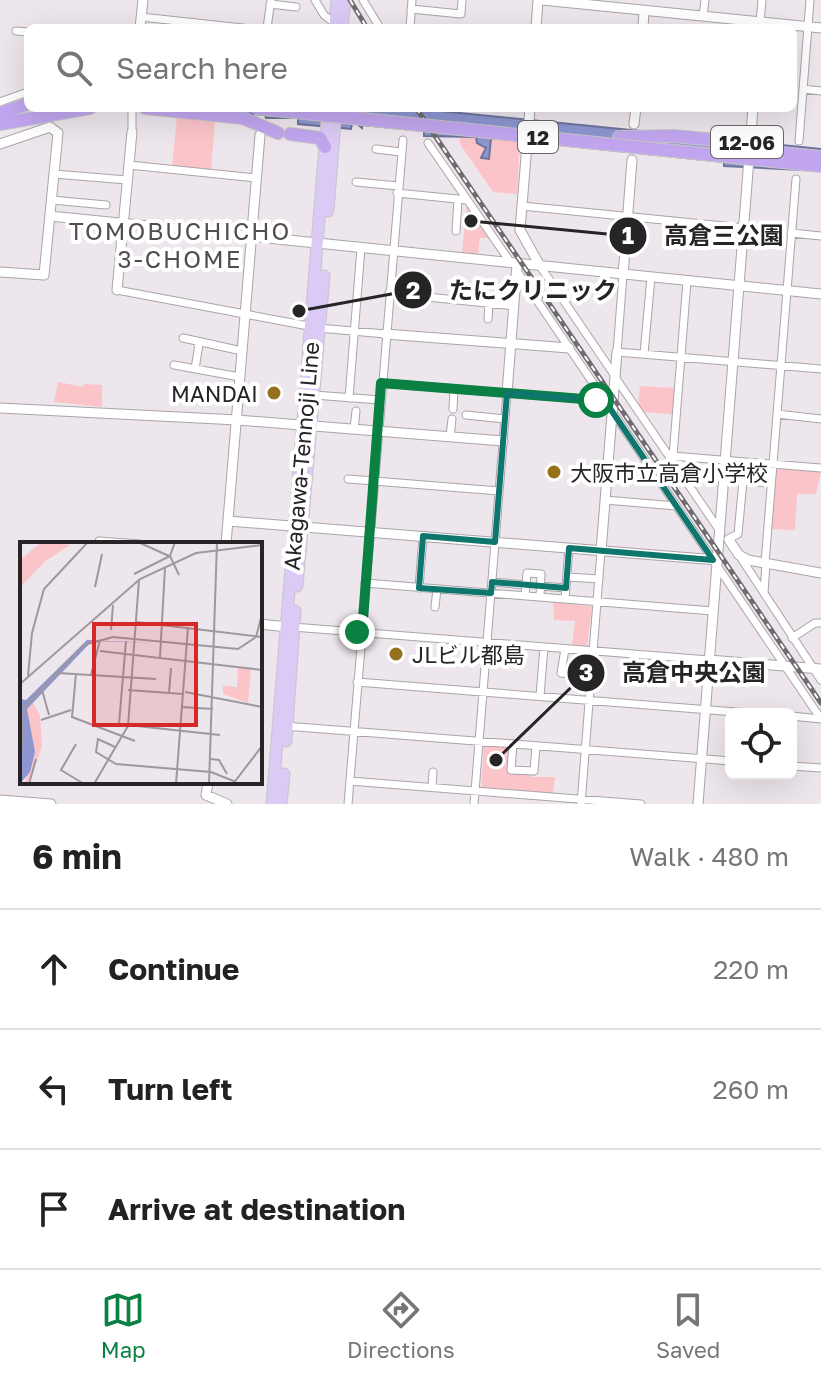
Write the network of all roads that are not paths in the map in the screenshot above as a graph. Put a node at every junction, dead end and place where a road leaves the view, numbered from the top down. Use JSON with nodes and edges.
{"nodes":[{"id":1,"x":143,"y":0,"type":"edge"},
{"id":2,"x":315,"y":0,"type":"edge"},
{"id":3,"x":337,"y":0,"type":"edge"},
{"id":4,"x":345,"y":0,"type":"edge"},
{"id":5,"x":363,"y":0,"type":"edge"},
{"id":6,"x":462,"y":0,"type":"edge"},
{"id":7,"x":540,"y":0,"type":"edge"},
{"id":8,"x":705,"y":0,"type":"edge"},
{"id":9,"x":762,"y":0,"type":"edge"},
{"id":10,"x":810,"y":0,"type":"edge"},
{"id":11,"x":271,"y":2,"type":"edge"},
{"id":12,"x":412,"y":4,"type":"edge"},
{"id":13,"x":645,"y":5,"type":"edge"},
{"id":14,"x":296,"y":7,"type":"dead end"},
{"id":15,"x":703,"y":16,"type":"junction"},
{"id":16,"x":141,"y":17,"type":"junction"},
{"id":17,"x":140,"y":24,"type":"edge"},
{"id":18,"x":178,"y":24,"type":"edge"},
{"id":19,"x":268,"y":24,"type":"edge"},
{"id":20,"x":336,"y":24,"type":"edge"},
{"id":21,"x":339,"y":24,"type":"edge"},
{"id":22,"x":340,"y":24,"type":"edge"},
{"id":23,"x":378,"y":24,"type":"edge"},
{"id":24,"x":410,"y":24,"type":"edge"},
{"id":25,"x":537,"y":24,"type":"edge"},
{"id":26,"x":754,"y":24,"type":"edge"},
{"id":27,"x":760,"y":24,"type":"edge"},
{"id":28,"x":797,"y":27,"type":"edge"},
{"id":29,"x":808,"y":27,"type":"junction"},
{"id":30,"x":821,"y":28,"type":"edge"},
{"id":31,"x":16,"y":31,"type":"dead end"},
{"id":32,"x":24,"y":32,"type":"edge"},
{"id":33,"x":803,"y":89,"type":"junction"},
{"id":34,"x":821,"y":91,"type":"edge"},
{"id":35,"x":24,"y":93,"type":"edge"},
{"id":36,"x":0,"y":102,"type":"edge"},
{"id":37,"x":24,"y":105,"type":"edge"},
{"id":38,"x":34,"y":112,"type":"edge"},
{"id":39,"x":68,"y":112,"type":"edge"},
{"id":40,"x":136,"y":112,"type":"edge"},
{"id":41,"x":163,"y":112,"type":"edge"},
{"id":42,"x":294,"y":112,"type":"edge"},
{"id":43,"x":328,"y":112,"type":"edge"},
{"id":44,"x":335,"y":112,"type":"edge"},
{"id":45,"x":375,"y":112,"type":"edge"},
{"id":46,"x":530,"y":112,"type":"edge"},
{"id":47,"x":636,"y":112,"type":"edge"},
{"id":48,"x":753,"y":112,"type":"edge"},
{"id":49,"x":0,"y":113,"type":"edge"},
{"id":50,"x":0,"y":124,"type":"edge"},
{"id":51,"x":634,"y":124,"type":"dead end"},
{"id":52,"x":132,"y":132,"type":"joint"},
{"id":53,"x":260,"y":135,"type":"dead end"},
{"id":54,"x":619,"y":137,"type":"junction"},
{"id":55,"x":326,"y":138,"type":"junction"},
{"id":56,"x":403,"y":140,"type":"dead end"},
{"id":57,"x":799,"y":141,"type":"dead end"},
{"id":58,"x":428,"y":143,"type":"dead end"},
{"id":59,"x":0,"y":144,"type":"edge"},
{"id":60,"x":376,"y":149,"type":"dead end"},
{"id":61,"x":821,"y":149,"type":"edge"},
{"id":62,"x":401,"y":152,"type":"junction"},
{"id":63,"x":821,"y":157,"type":"edge"},
{"id":64,"x":632,"y":160,"type":"dead end"},
{"id":65,"x":129,"y":165,"type":"junction"},
{"id":66,"x":821,"y":166,"type":"edge"},
{"id":67,"x":54,"y":174,"type":"junction"},
{"id":68,"x":257,"y":178,"type":"junction"},
{"id":69,"x":796,"y":179,"type":"dead end"},
{"id":70,"x":127,"y":180,"type":"junction"},
{"id":71,"x":356,"y":182,"type":"dead end"},
{"id":72,"x":398,"y":189,"type":"junction"},
{"id":73,"x":463,"y":199,"type":"junction"},
{"id":74,"x":52,"y":200,"type":"junction"},
{"id":75,"x":106,"y":205,"type":"dead end"},
{"id":76,"x":522,"y":206,"type":"junction"},
{"id":77,"x":50,"y":216,"type":"junction"},
{"id":78,"x":628,"y":216,"type":"junction"},
{"id":79,"x":123,"y":224,"type":"junction"},
{"id":80,"x":744,"y":228,"type":"junction"},
{"id":81,"x":456,"y":231,"type":"dead end"},
{"id":82,"x":791,"y":233,"type":"junction"},
{"id":83,"x":821,"y":236,"type":"edge"},
{"id":84,"x":251,"y":237,"type":"junction"},
{"id":85,"x":321,"y":244,"type":"junction"},
{"id":86,"x":361,"y":248,"type":"junction"},
{"id":87,"x":392,"y":251,"type":"junction"},
{"id":88,"x":515,"y":266,"type":"junction"},
{"id":89,"x":540,"y":266,"type":"junction"},
{"id":90,"x":0,"y":272,"type":"edge"},
{"id":91,"x":623,"y":275,"type":"junction"},
{"id":92,"x":651,"y":277,"type":"junction"},
{"id":93,"x":687,"y":281,"type":"junction"},
{"id":94,"x":739,"y":286,"type":"junction"},
{"id":95,"x":117,"y":290,"type":"joint"},
{"id":96,"x":787,"y":291,"type":"junction"},
{"id":97,"x":389,"y":293,"type":"junction"},
{"id":98,"x":821,"y":294,"type":"edge"},
{"id":99,"x":489,"y":303,"type":"junction"},
{"id":100,"x":514,"y":306,"type":"junction"},
{"id":101,"x":245,"y":314,"type":"junction"},
{"id":102,"x":488,"y":319,"type":"dead end"},
{"id":103,"x":316,"y":327,"type":"junction"},
{"id":104,"x":355,"y":331,"type":"junction"},
{"id":105,"x":385,"y":334,"type":"junction"},
{"id":106,"x":183,"y":338,"type":"dead end"},
{"id":107,"x":199,"y":344,"type":"junction"},
{"id":108,"x":511,"y":344,"type":"junction"},
{"id":109,"x":569,"y":348,"type":"junction"},
{"id":110,"x":242,"y":351,"type":"junction"},
{"id":111,"x":617,"y":352,"type":"junction"},
{"id":112,"x":644,"y":354,"type":"junction"},
{"id":113,"x":681,"y":357,"type":"junction"},
{"id":114,"x":733,"y":361,"type":"junction"},
{"id":115,"x":174,"y":365,"type":"dead end"},
{"id":116,"x":781,"y":365,"type":"junction"},
{"id":117,"x":195,"y":369,"type":"junction"},
{"id":118,"x":821,"y":369,"type":"edge"},
{"id":119,"x":240,"y":377,"type":"junction"},
{"id":120,"x":615,"y":377,"type":"junction"},
{"id":121,"x":381,"y":383,"type":"junction"},
{"id":122,"x":454,"y":389,"type":"junction"},
{"id":123,"x":507,"y":393,"type":"junction"},
{"id":124,"x":314,"y":395,"type":"junction"},
{"id":125,"x":349,"y":398,"type":"junction"},
{"id":126,"x":380,"y":400,"type":"junction"},
{"id":127,"x":610,"y":404,"type":"junction"},
{"id":128,"x":0,"y":408,"type":"edge"},
{"id":129,"x":453,"y":409,"type":"dead end"},
{"id":130,"x":356,"y":411,"type":"dead end"},
{"id":131,"x":777,"y":414,"type":"junction"},
{"id":132,"x":466,"y":415,"type":"dead end"},
{"id":133,"x":452,"y":419,"type":"dead end"},
{"id":134,"x":505,"y":419,"type":"junction"},
{"id":135,"x":821,"y":419,"type":"edge"},
{"id":136,"x":236,"y":420,"type":"junction"},
{"id":137,"x":308,"y":426,"type":"junction"},
{"id":138,"x":354,"y":429,"type":"junction"},
{"id":139,"x":378,"y":431,"type":"junction"},
{"id":140,"x":450,"y":437,"type":"junction"},
{"id":141,"x":503,"y":441,"type":"junction"},
{"id":142,"x":672,"y":456,"type":"junction"},
{"id":143,"x":725,"y":460,"type":"junction"},
{"id":144,"x":773,"y":464,"type":"junction"},
{"id":145,"x":821,"y":468,"type":"edge"},
{"id":146,"x":348,"y":479,"type":"dead end"},
{"id":147,"x":374,"y":481,"type":"junction"},
{"id":148,"x":771,"y":483,"type":"junction"},
{"id":149,"x":499,"y":491,"type":"junction"},
{"id":150,"x":605,"y":500,"type":"junction"},
{"id":151,"x":676,"y":506,"type":"junction"},
{"id":152,"x":228,"y":521,"type":"junction"},
{"id":153,"x":300,"y":527,"type":"junction"},
{"id":154,"x":720,"y":530,"type":"junction"},
{"id":155,"x":370,"y":532,"type":"junction"},
{"id":156,"x":423,"y":536,"type":"junction"},
{"id":157,"x":729,"y":540,"type":"junction"},
{"id":158,"x":226,"y":542,"type":"edge"},
{"id":159,"x":495,"y":542,"type":"junction"},
{"id":160,"x":569,"y":548,"type":"junction"},
{"id":161,"x":601,"y":551,"type":"junction"},
{"id":162,"x":739,"y":555,"type":"junction"},
{"id":163,"x":716,"y":562,"type":"junction"},
{"id":164,"x":766,"y":563,"type":"junction"},
{"id":165,"x":821,"y":573,"type":"edge"},
{"id":166,"x":567,"y":577,"type":"junction"},
{"id":167,"x":599,"y":579,"type":"junction"},
{"id":168,"x":492,"y":582,"type":"junction"},
{"id":169,"x":365,"y":583,"type":"junction"},
{"id":170,"x":526,"y":585,"type":"junction"},
{"id":171,"x":540,"y":586,"type":"junction"},
{"id":172,"x":419,"y":588,"type":"junction"},
{"id":173,"x":566,"y":588,"type":"junction"},
{"id":174,"x":437,"y":589,"type":"junction"},
{"id":175,"x":491,"y":593,"type":"junction"},
{"id":176,"x":764,"y":595,"type":"junction"},
{"id":177,"x":525,"y":596,"type":"junction"},
{"id":178,"x":540,"y":597,"type":"junction"},
{"id":179,"x":565,"y":599,"type":"junction"},
{"id":180,"x":597,"y":602,"type":"junction"},
{"id":181,"x":435,"y":607,"type":"dead end"},
{"id":182,"x":713,"y":611,"type":"junction"},
{"id":183,"x":821,"y":623,"type":"edge"},
{"id":184,"x":262,"y":624,"type":"edge"},
{"id":185,"x":292,"y":627,"type":"junction"},
{"id":186,"x":362,"y":632,"type":"junction"},
{"id":187,"x":792,"y":638,"type":"junction"},
{"id":188,"x":487,"y":642,"type":"junction"},
{"id":189,"x":544,"y":647,"type":"junction"},
{"id":190,"x":565,"y":649,"type":"junction"},
{"id":191,"x":593,"y":651,"type":"junction"},
{"id":192,"x":709,"y":660,"type":"junction"},
{"id":193,"x":785,"y":666,"type":"junction"},
{"id":194,"x":817,"y":669,"type":"edge"},
{"id":195,"x":561,"y":670,"type":"junction"},
{"id":196,"x":542,"y":671,"type":"junction"},
{"id":197,"x":591,"y":676,"type":"junction"},
{"id":198,"x":821,"y":680,"type":"edge"},
{"id":199,"x":357,"y":682,"type":"junction"},
{"id":200,"x":483,"y":692,"type":"junction"},
{"id":201,"x":540,"y":696,"type":"junction"},
{"id":202,"x":589,"y":700,"type":"junction"},
{"id":203,"x":705,"y":710,"type":"junction"},
{"id":204,"x":725,"y":711,"type":"edge"},
{"id":205,"x":797,"y":717,"type":"edge"},
{"id":206,"x":821,"y":719,"type":"edge"},
{"id":207,"x":283,"y":726,"type":"junction"},
{"id":208,"x":354,"y":731,"type":"junction"},
{"id":209,"x":479,"y":741,"type":"junction"},
{"id":210,"x":513,"y":744,"type":"junction"},
{"id":211,"x":536,"y":746,"type":"junction"},
{"id":212,"x":585,"y":750,"type":"junction"},
{"id":213,"x":701,"y":759,"type":"junction"},
{"id":214,"x":725,"y":761,"type":"edge"},
{"id":215,"x":797,"y":766,"type":"edge"},
{"id":216,"x":821,"y":768,"type":"edge"},
{"id":217,"x":433,"y":772,"type":"dead end"},
{"id":218,"x":350,"y":781,"type":"junction"},
{"id":219,"x":432,"y":787,"type":"junction"},
{"id":220,"x":475,"y":791,"type":"junction"},
{"id":221,"x":0,"y":800,"type":"edge"},
{"id":222,"x":204,"y":800,"type":"edge"},
{"id":223,"x":581,"y":802,"type":"edge"},
{"id":224,"x":44,"y":803,"type":"edge"},
{"id":225,"x":227,"y":804,"type":"edge"},
{"id":226,"x":272,"y":804,"type":"edge"},
{"id":227,"x":281,"y":804,"type":"edge"},
{"id":228,"x":348,"y":804,"type":"edge"},
{"id":229,"x":474,"y":804,"type":"edge"},
{"id":230,"x":641,"y":804,"type":"edge"},
{"id":231,"x":698,"y":804,"type":"edge"}],
"edges":[{"from":1,"to":16,"type":"street"},
{"from":2,"to":20,"type":"street"},
{"from":3,"to":21,"type":"main road"},
{"from":4,"to":22,"type":"main road"},
{"from":5,"to":23,"type":"street"},
{"from":6,"to":12,"type":"street"},
{"from":7,"to":13,"type":"street"},
{"from":7,"to":25,"type":"street"},
{"from":8,"to":15,"type":"street"},
{"from":9,"to":27,"type":"street"},
{"from":10,"to":29,"type":"street"},
{"from":11,"to":14,"type":"street"},
{"from":11,"to":19,"type":"street"},
{"from":12,"to":24,"type":"street"},
{"from":13,"to":15,"type":"street"},
{"from":15,"to":26,"type":"street"},
{"from":16,"to":17,"type":"street"},
{"from":16,"to":18,"type":"street"},
{"from":28,"to":29,"type":"street"},
{"from":29,"to":30,"type":"street"},
{"from":29,"to":33,"type":"street"},
{"from":31,"to":32,"type":"street"},
{"from":33,"to":34,"type":"street"},
{"from":33,"to":57,"type":"street"},
{"from":35,"to":36,"type":"street"},
{"from":37,"to":49,"type":"highway"},
{"from":38,"to":50,"type":"highway"},
{"from":39,"to":50,"type":"highway"},
{"from":40,"to":52,"type":"street"},
{"from":41,"to":55,"type":"highway"},
{"from":42,"to":66,"type":"highway","number":"12","bridge":true},
{"from":43,"to":55,"type":"main road","name":"Akagawa-Tennoji Line"},
{"from":44,"to":55,"type":"main road","name":"Akagawa-Tennoji Line"},
{"from":45,"to":54,"type":"highway","number":"12"},
{"from":46,"to":76,"type":"street"},
{"from":47,"to":51,"type":"street"},
{"from":48,"to":80,"type":"street","bridge":true},
{"from":52,"to":65,"type":"street"},
{"from":53,"to":68,"type":"street"},
{"from":54,"to":61,"type":"highway","number":"12-06","bridge":true},
{"from":54,"to":63,"type":"highway","number":"12","bridge":true},
{"from":55,"to":85,"type":"main road","name":"Akagawa-Tennoji Line"},
{"from":56,"to":62,"type":"street"},
{"from":58,"to":73,"type":"street"},
{"from":59,"to":67,"type":"street"},
{"from":60,"to":62,"type":"street"},
{"from":62,"to":72,"type":"street"},
{"from":64,"to":78,"type":"street"},
{"from":65,"to":68,"type":"street"},
{"from":65,"to":70,"type":"street"},
{"from":67,"to":70,"type":"street"},
{"from":67,"to":74,"type":"street"},
{"from":68,"to":84,"type":"street"},
{"from":69,"to":82,"type":"street"},
{"from":70,"to":79,"type":"street"},
{"from":71,"to":72,"type":"street"},
{"from":72,"to":73,"type":"street"},
{"from":72,"to":87,"type":"street"},
{"from":73,"to":81,"type":"street"},
{"from":73,"to":88,"type":"street"},
{"from":74,"to":75,"type":"street"},
{"from":74,"to":77,"type":"street"},
{"from":76,"to":78,"type":"street"},
{"from":76,"to":89,"type":"street"},
{"from":77,"to":79,"type":"street"},
{"from":77,"to":90,"type":"street"},
{"from":78,"to":80,"type":"street"},
{"from":78,"to":91,"type":"street"},
{"from":79,"to":84,"type":"street"},
{"from":79,"to":95,"type":"street"},
{"from":80,"to":94,"type":"street"},
{"from":82,"to":83,"type":"street"},
{"from":82,"to":96,"type":"street"},
{"from":84,"to":85,"type":"street"},
{"from":84,"to":101,"type":"street"},
{"from":85,"to":86,"type":"street"},
{"from":85,"to":103,"type":"main road","name":"Akagawa-Tennoji Line"},
{"from":86,"to":87,"type":"street"},
{"from":86,"to":104,"type":"street"},
{"from":87,"to":88,"type":"street"},
{"from":87,"to":97,"type":"street"},
{"from":88,"to":89,"type":"street"},
{"from":88,"to":100,"type":"street"},
{"from":88,"to":109,"type":"street"},
{"from":89,"to":91,"type":"street"},
{"from":89,"to":120,"type":"street"},
{"from":91,"to":92,"type":"street"},
{"from":91,"to":111,"type":"street"},
{"from":92,"to":93,"type":"street"},
{"from":92,"to":112,"type":"street"},
{"from":93,"to":94,"type":"street"},
{"from":93,"to":113,"type":"street"},
{"from":94,"to":96,"type":"street"},
{"from":94,"to":114,"type":"street"},
{"from":95,"to":101,"type":"street"},
{"from":96,"to":98,"type":"street"},
{"from":96,"to":116,"type":"street"},
{"from":97,"to":99,"type":"street"},
{"from":97,"to":105,"type":"street"},
{"from":99,"to":100,"type":"street"},
{"from":99,"to":102,"type":"street"},
{"from":100,"to":108,"type":"street"},
{"from":101,"to":103,"type":"street"},
{"from":101,"to":110,"type":"street"},
{"from":103,"to":104,"type":"street"},
{"from":103,"to":124,"type":"main road","name":"Akagawa-Tennoji Line"},
{"from":103,"to":137,"type":"main road","name":"Akagawa-Tennoji Line"},
{"from":104,"to":105,"type":"street"},
{"from":104,"to":125,"type":"street"},
{"from":105,"to":108,"type":"street"},
{"from":105,"to":121,"type":"street"},
{"from":106,"to":107,"type":"street"},
{"from":107,"to":110,"type":"street"},
{"from":107,"to":117,"type":"street"},
{"from":108,"to":109,"type":"street"},
{"from":108,"to":123,"type":"street"},
{"from":109,"to":127,"type":"street"},
{"from":110,"to":119,"type":"street"},
{"from":111,"to":112,"type":"street"},
{"from":111,"to":120,"type":"street"},
{"from":112,"to":113,"type":"street"},
{"from":113,"to":114,"type":"street"},
{"from":113,"to":142,"type":"street"},
{"from":114,"to":116,"type":"street"},
{"from":114,"to":143,"type":"street"},
{"from":115,"to":117,"type":"street"},
{"from":116,"to":118,"type":"street"},
{"from":116,"to":131,"type":"street"},
{"from":117,"to":119,"type":"street"},
{"from":119,"to":136,"type":"street"},
{"from":120,"to":127,"type":"street"},
{"from":120,"to":142,"type":"street"},
{"from":121,"to":122,"type":"street"},
{"from":121,"to":126,"type":"street"},
{"from":122,"to":123,"type":"street"},
{"from":122,"to":129,"type":"street"},
{"from":123,"to":127,"type":"street"},
{"from":123,"to":134,"type":"street"},
{"from":124,"to":125,"type":"street"},
{"from":124,"to":137,"type":"main road","name":"Akagawa-Tennoji Line"},
{"from":125,"to":126,"type":"street"},
{"from":126,"to":139,"type":"street"},
{"from":127,"to":150,"type":"street"},
{"from":127,"to":151,"type":"street"},
{"from":128,"to":136,"type":"street"},
{"from":130,"to":138,"type":"street"},
{"from":131,"to":135,"type":"street"},
{"from":131,"to":144,"type":"street"},
{"from":132,"to":134,"type":"street"},
{"from":133,"to":140,"type":"street"},
{"from":134,"to":141,"type":"street"},
{"from":136,"to":137,"type":"street"},
{"from":136,"to":152,"type":"street"},
{"from":137,"to":138,"type":"street"},
{"from":137,"to":153,"type":"main road","name":"Akagawa-Tennoji Line"},
{"from":138,"to":139,"type":"street"},
{"from":139,"to":140,"type":"street"},
{"from":139,"to":147,"type":"street"},
{"from":140,"to":141,"type":"street"},
{"from":141,"to":149,"type":"street"},
{"from":142,"to":143,"type":"street"},
{"from":142,"to":154,"type":"street"},
{"from":143,"to":144,"type":"street"},
{"from":143,"to":154,"type":"street"},
{"from":144,"to":145,"type":"street"},
{"from":144,"to":148,"type":"street"},
{"from":146,"to":147,"type":"street"},
{"from":147,"to":149,"type":"street"},
{"from":147,"to":155,"type":"street"},
{"from":148,"to":157,"type":"street"},
{"from":148,"to":164,"type":"street"},
{"from":149,"to":159,"type":"street"},
{"from":150,"to":151,"type":"street"},
{"from":150,"to":161,"type":"street"},
{"from":151,"to":163,"type":"street"},
{"from":152,"to":153,"type":"street"},
{"from":152,"to":158,"type":"street"},
{"from":153,"to":155,"type":"street"},
{"from":153,"to":185,"type":"main road","name":"Akagawa-Tennoji Line"},
{"from":154,"to":157,"type":"street"},
{"from":154,"to":163,"type":"street"},
{"from":155,"to":156,"type":"street"},
{"from":155,"to":169,"type":"street"},
{"from":156,"to":159,"type":"street"},
{"from":156,"to":172,"type":"street"},
{"from":157,"to":162,"type":"street"},
{"from":159,"to":160,"type":"street"},
{"from":159,"to":168,"type":"street"},
{"from":160,"to":161,"type":"street"},
{"from":160,"to":166,"type":"street"},
{"from":161,"to":163,"type":"street"},
{"from":161,"to":167,"type":"street"},
{"from":162,"to":164,"type":"street"},
{"from":162,"to":176,"type":"street"},
{"from":163,"to":182,"type":"street"},
{"from":163,"to":193,"type":"street"},
{"from":164,"to":165,"type":"street"},
{"from":164,"to":176,"type":"street"},
{"from":166,"to":167,"type":"street"},
{"from":166,"to":173,"type":"street"},
{"from":167,"to":180,"type":"street"},
{"from":168,"to":170,"type":"street"},
{"from":168,"to":175,"type":"street"},
{"from":169,"to":172,"type":"street"},
{"from":169,"to":186,"type":"street"},
{"from":170,"to":171,"type":"street"},
{"from":170,"to":177,"type":"street"},
{"from":171,"to":173,"type":"street"},
{"from":171,"to":178,"type":"street"},
{"from":172,"to":174,"type":"street"},
{"from":173,"to":179,"type":"street"},
{"from":174,"to":175,"type":"street"},
{"from":174,"to":181,"type":"street"},
{"from":175,"to":177,"type":"street"},
{"from":175,"to":188,"type":"street"},
{"from":176,"to":187,"type":"street"},
{"from":177,"to":178,"type":"street"},
{"from":178,"to":179,"type":"street"},
{"from":179,"to":180,"type":"street"},
{"from":180,"to":182,"type":"street"},
{"from":180,"to":191,"type":"street"},
{"from":182,"to":192,"type":"street"},
{"from":183,"to":187,"type":"street"},
{"from":184,"to":185,"type":"street"},
{"from":185,"to":186,"type":"street"},
{"from":185,"to":207,"type":"main road","name":"Akagawa-Tennoji Line"},
{"from":186,"to":188,"type":"street"},
{"from":186,"to":199,"type":"street"},
{"from":187,"to":194,"type":"street"},
{"from":188,"to":189,"type":"street"},
{"from":188,"to":200,"type":"street"},
{"from":189,"to":190,"type":"street"},
{"from":189,"to":196,"type":"street"},
{"from":190,"to":191,"type":"street"},
{"from":190,"to":195,"type":"street"},
{"from":191,"to":192,"type":"street"},
{"from":191,"to":197,"type":"street"},
{"from":192,"to":193,"type":"street"},
{"from":192,"to":203,"type":"street"},
{"from":193,"to":194,"type":"street"},
{"from":193,"to":206,"type":"street"},
{"from":194,"to":198,"type":"street"},
{"from":195,"to":196,"type":"street"},
{"from":195,"to":197,"type":"street"},
{"from":196,"to":201,"type":"street"},
{"from":197,"to":202,"type":"street"},
{"from":199,"to":200,"type":"street"},
{"from":199,"to":208,"type":"street"},
{"from":200,"to":201,"type":"street"},
{"from":200,"to":209,"type":"street"},
{"from":201,"to":202,"type":"street"},
{"from":202,"to":203,"type":"street"},
{"from":202,"to":212,"type":"street"},
{"from":203,"to":204,"type":"street"},
{"from":203,"to":213,"type":"street"},
{"from":205,"to":206,"type":"street"},
{"from":207,"to":208,"type":"street"},
{"from":207,"to":226,"type":"main road","name":"Akagawa-Tennoji Line"},
{"from":207,"to":227,"type":"main road","name":"Akagawa-Tennoji Line"},
{"from":208,"to":209,"type":"street"},
{"from":208,"to":218,"type":"street"},
{"from":209,"to":210,"type":"street"},
{"from":209,"to":220,"type":"street"},
{"from":210,"to":211,"type":"street"},
{"from":210,"to":211,"type":"street"},
{"from":211,"to":212,"type":"street"},
{"from":212,"to":213,"type":"street"},
{"from":212,"to":223,"type":"street"},
{"from":213,"to":214,"type":"street"},
{"from":213,"to":231,"type":"street"},
{"from":215,"to":216,"type":"street"},
{"from":217,"to":219,"type":"street"},
{"from":218,"to":219,"type":"street"},
{"from":218,"to":228,"type":"street"},
{"from":219,"to":220,"type":"street"},
{"from":220,"to":223,"type":"street"},
{"from":220,"to":229,"type":"street"},
{"from":221,"to":224,"type":"street"},
{"from":222,"to":225,"type":"street"},
{"from":223,"to":230,"type":"street"}]}
